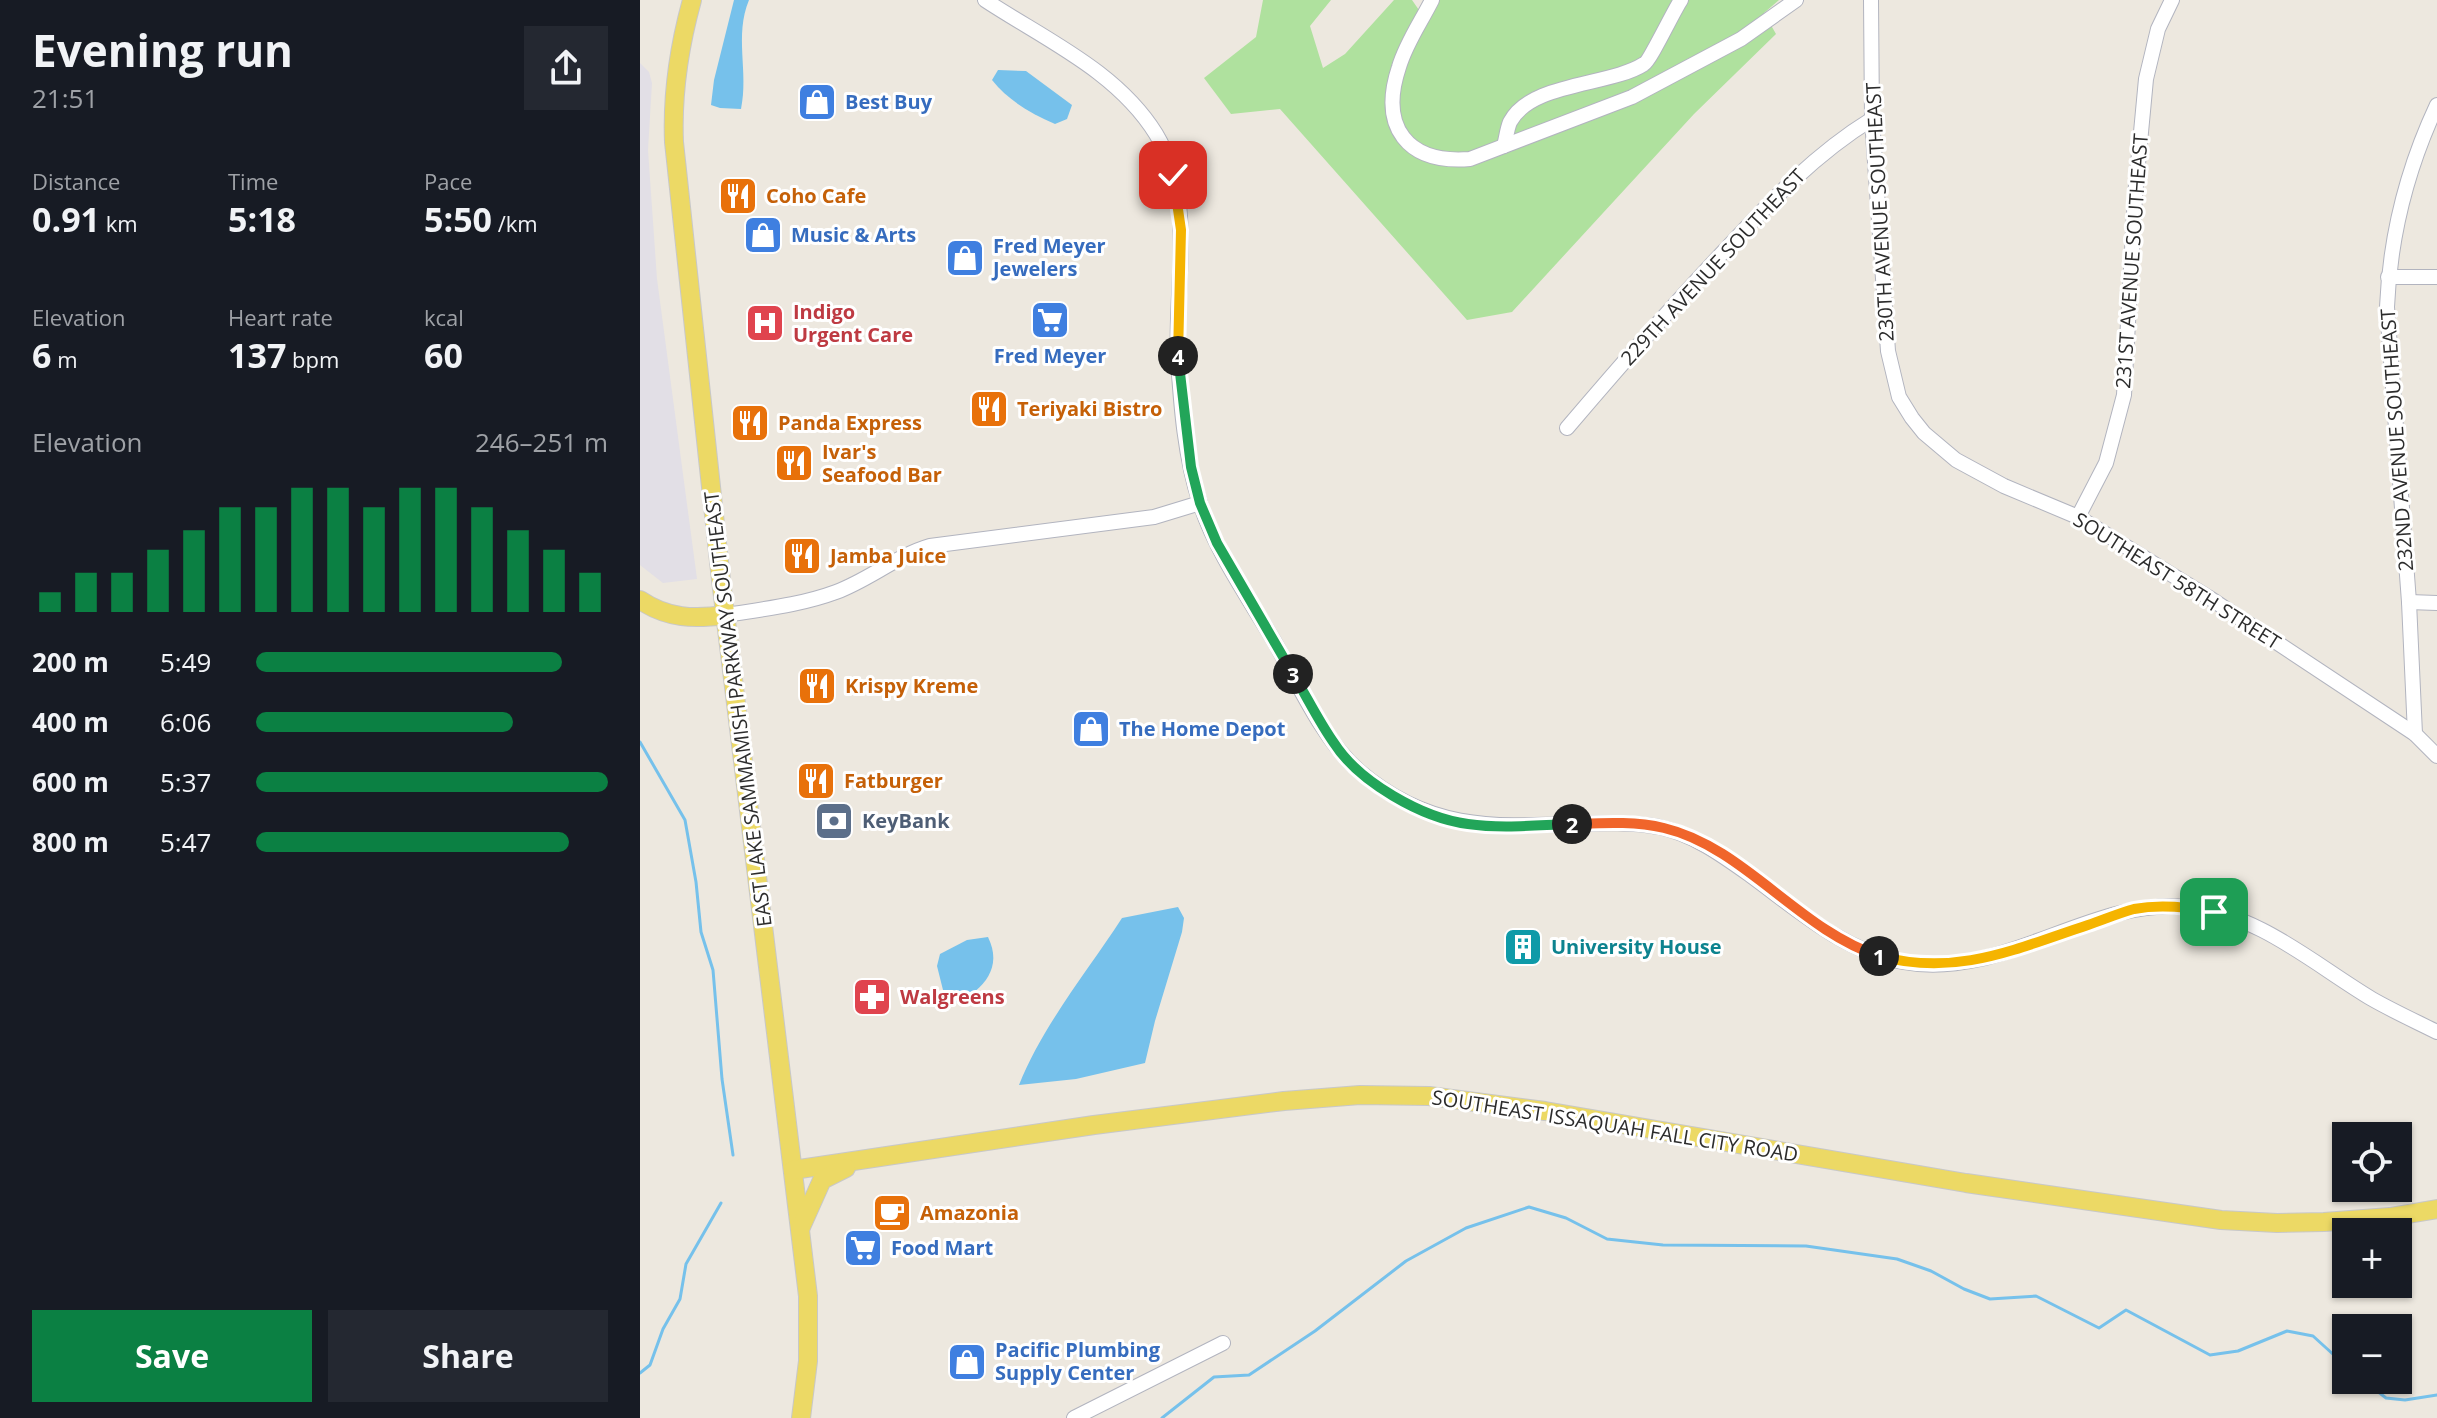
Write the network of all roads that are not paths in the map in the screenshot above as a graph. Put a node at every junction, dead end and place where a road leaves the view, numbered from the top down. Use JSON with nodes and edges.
{"nodes":[{"id":1,"x":692,"y":0,"type":"edge"},
{"id":2,"x":985,"y":0,"type":"edge"},
{"id":3,"x":1432,"y":0,"type":"edge"},
{"id":4,"x":1681,"y":0,"type":"edge"},
{"id":5,"x":1796,"y":0,"type":"edge"},
{"id":6,"x":1871,"y":0,"type":"edge"},
{"id":7,"x":2172,"y":0,"type":"edge"},
{"id":8,"x":2437,"y":105,"type":"edge"},
{"id":9,"x":1872,"y":119,"type":"junction"},
{"id":10,"x":1504,"y":146,"type":"junction"},
{"id":11,"x":2388,"y":277,"type":"junction"},
{"id":12,"x":2437,"y":277,"type":"edge"},
{"id":13,"x":1912,"y":418,"type":"joint"},
{"id":14,"x":1567,"y":428,"type":"dead end"},
{"id":15,"x":1200,"y":503,"type":"junction"},
{"id":16,"x":2078,"y":517,"type":"junction"},
{"id":17,"x":640,"y":600,"type":"edge"},
{"id":18,"x":2409,"y":602,"type":"junction"},
{"id":19,"x":2437,"y":603,"type":"edge"},
{"id":20,"x":726,"y":615,"type":"junction"},
{"id":21,"x":2415,"y":734,"type":"junction"},
{"id":22,"x":2437,"y":756,"type":"edge"},
{"id":23,"x":2437,"y":1032,"type":"edge"},
{"id":24,"x":875,"y":1157,"type":"junction"},
{"id":25,"x":793,"y":1170,"type":"junction"},
{"id":26,"x":2437,"y":1209,"type":"edge"},
{"id":27,"x":800,"y":1230,"type":"junction"},
{"id":28,"x":1223,"y":1343,"type":"dead end"},
{"id":29,"x":801,"y":1418,"type":"edge"},
{"id":30,"x":1074,"y":1418,"type":"edge"}],
"edges":[{"from":1,"to":20,"type":"main road","name":"EAST LAKE SAMMAMISH PARKWAY SOUTHEAST"},
{"from":2,"to":15,"type":"street"},
{"from":3,"to":10,"type":"street"},
{"from":4,"to":10,"type":"street"},
{"from":5,"to":10,"type":"street"},
{"from":6,"to":9,"type":"street","name":"230TH AVENUE SOUTHEAST"},
{"from":7,"to":16,"type":"street","name":"231ST AVENUE SOUTHEAST"},
{"from":8,"to":11,"type":"street","name":"232ND AVENUE SOUTHEAST"},
{"from":9,"to":13,"type":"street","name":"230TH AVENUE SOUTHEAST"},
{"from":9,"to":14,"type":"street","name":"229TH AVENUE SOUTHEAST"},
{"from":11,"to":12,"type":"street"},
{"from":11,"to":18,"type":"street","name":"232ND AVENUE SOUTHEAST"},
{"from":13,"to":16,"type":"street","name":"SOUTHEAST 58TH STREET"},
{"from":15,"to":20,"type":"street"},
{"from":15,"to":23,"type":"street"},
{"from":16,"to":21,"type":"street","name":"SOUTHEAST 58TH STREET"},
{"from":17,"to":20,"type":"main road"},
{"from":18,"to":19,"type":"street"},
{"from":18,"to":21,"type":"street","name":"232ND AVENUE SOUTHEAST"},
{"from":20,"to":25,"type":"main road","name":"EAST LAKE SAMMAMISH PARKWAY SOUTHEAST"},
{"from":21,"to":22,"type":"street","name":"SOUTHEAST 58TH STREET"},
{"from":24,"to":25,"type":"main road","name":"SOUTHEAST ISSAQUAH FALL CITY ROAD"},
{"from":24,"to":26,"type":"main road","name":"SOUTHEAST ISSAQUAH FALL CITY ROAD"},
{"from":24,"to":27,"type":"main road"},
{"from":25,"to":27,"type":"main road","name":"EAST LAKE SAMMAMISH PARKWAY SOUTHEAST"},
{"from":27,"to":29,"type":"main road","name":"EAST LAKE SAMMAMISH PARKWAY SOUTHEAST"},
{"from":28,"to":30,"type":"street"}]}
